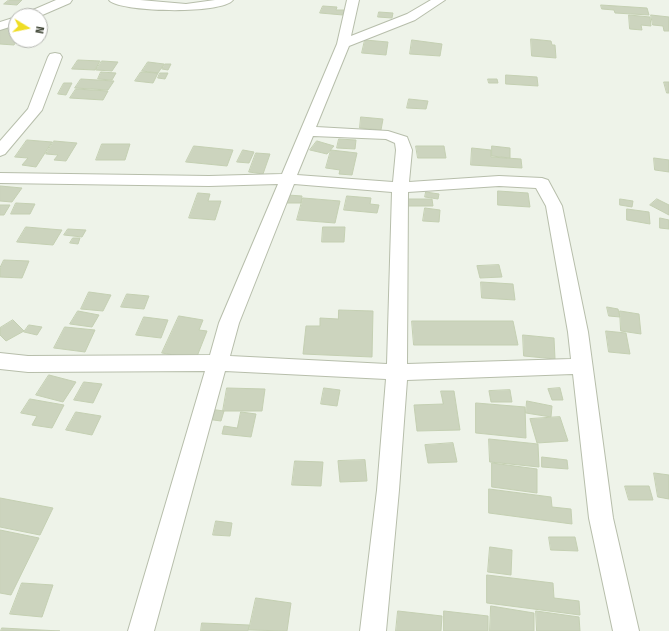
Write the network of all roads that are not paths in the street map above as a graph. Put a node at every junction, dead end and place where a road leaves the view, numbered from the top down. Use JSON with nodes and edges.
{"nodes":[{"id":1,"x":66,"y":0,"type":"edge"},
{"id":2,"x":115,"y":0,"type":"edge"},
{"id":3,"x":227,"y":0,"type":"edge"},
{"id":4,"x":353,"y":0,"type":"edge"},
{"id":5,"x":439,"y":0,"type":"edge"},
{"id":6,"x":48,"y":8,"type":"edge"},
{"id":7,"x":343,"y":44,"type":"junction"},
{"id":8,"x":55,"y":57,"type":"dead end"},
{"id":9,"x":308,"y":131,"type":"junction"},
{"id":10,"x":0,"y":151,"type":"edge"},
{"id":11,"x":0,"y":178,"type":"edge"},
{"id":12,"x":288,"y":179,"type":"junction"},
{"id":13,"x":400,"y":188,"type":"junction"},
{"id":14,"x":0,"y":361,"type":"edge"},
{"id":15,"x":217,"y":364,"type":"junction"},
{"id":16,"x":582,"y":366,"type":"junction"},
{"id":17,"x":397,"y":372,"type":"junction"},
{"id":18,"x":141,"y":631,"type":"edge"},
{"id":19,"x":373,"y":631,"type":"edge"},
{"id":20,"x":626,"y":631,"type":"edge"}],
"edges":[{"from":1,"to":6,"type":"street"},
{"from":2,"to":3,"type":"street"},
{"from":4,"to":7,"type":"street"},
{"from":5,"to":7,"type":"street"},
{"from":7,"to":9,"type":"street"},
{"from":8,"to":10,"type":"street"},
{"from":9,"to":12,"type":"street"},
{"from":9,"to":13,"type":"street"},
{"from":11,"to":12,"type":"street"},
{"from":12,"to":13,"type":"street"},
{"from":12,"to":15,"type":"street"},
{"from":13,"to":16,"type":"street"},
{"from":13,"to":17,"type":"street"},
{"from":14,"to":15,"type":"street"},
{"from":15,"to":17,"type":"street"},
{"from":15,"to":18,"type":"street"},
{"from":16,"to":17,"type":"street"},
{"from":16,"to":20,"type":"street"},
{"from":17,"to":19,"type":"street"}]}
